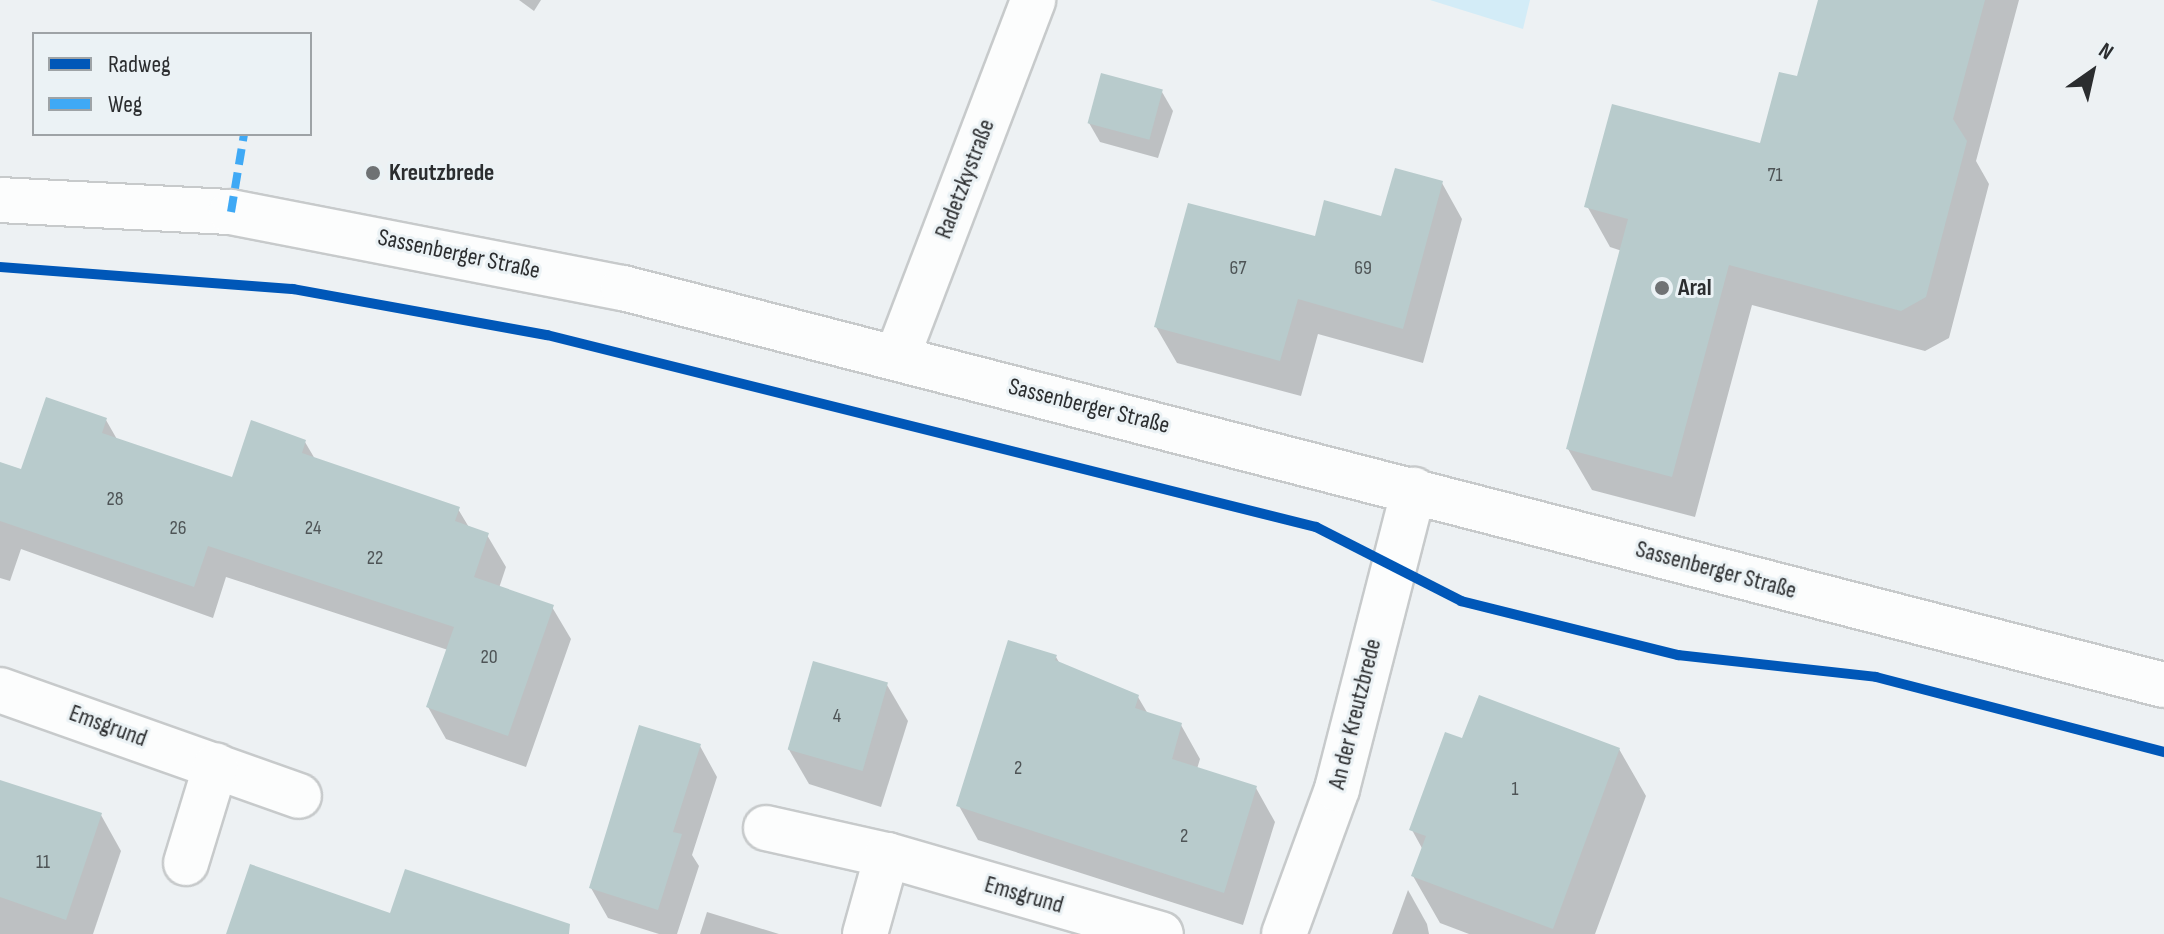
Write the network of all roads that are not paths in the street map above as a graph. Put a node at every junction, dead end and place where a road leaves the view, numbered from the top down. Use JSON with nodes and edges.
{"nodes":[{"id":1,"x":1033,"y":0,"type":"edge"},
{"id":2,"x":0,"y":200,"type":"edge"},
{"id":3,"x":897,"y":357,"type":"junction"},
{"id":4,"x":1414,"y":490,"type":"junction"},
{"id":5,"x":2164,"y":685,"type":"edge"},
{"id":6,"x":0,"y":690,"type":"edge"},
{"id":7,"x":216,"y":765,"type":"junction"},
{"id":8,"x":299,"y":796,"type":"dead end"},
{"id":9,"x":766,"y":828,"type":"dead end"},
{"id":10,"x":887,"y":855,"type":"junction"},
{"id":11,"x":186,"y":863,"type":"dead end"},
{"id":12,"x":865,"y":934,"type":"edge"},
{"id":13,"x":1161,"y":934,"type":"edge"},
{"id":14,"x":1284,"y":934,"type":"edge"}],
"edges":[{"from":1,"to":3,"type":"street","name":"Radetzkystraße"},
{"from":2,"to":3,"type":"street","name":"Sassenberger Straße"},
{"from":3,"to":4,"type":"street","name":"Sassenberger Straße"},
{"from":4,"to":5,"type":"street","name":"Sassenberger Straße"},
{"from":4,"to":14,"type":"street","name":"An der Kreutzbrede"},
{"from":6,"to":7,"type":"street","name":"Emsgrund"},
{"from":7,"to":8,"type":"street","name":"Emsgrund"},
{"from":7,"to":11,"type":"street"},
{"from":9,"to":10,"type":"street","name":"Emsgrund"},
{"from":10,"to":12,"type":"street"},
{"from":10,"to":13,"type":"street","name":"Emsgrund"}]}
